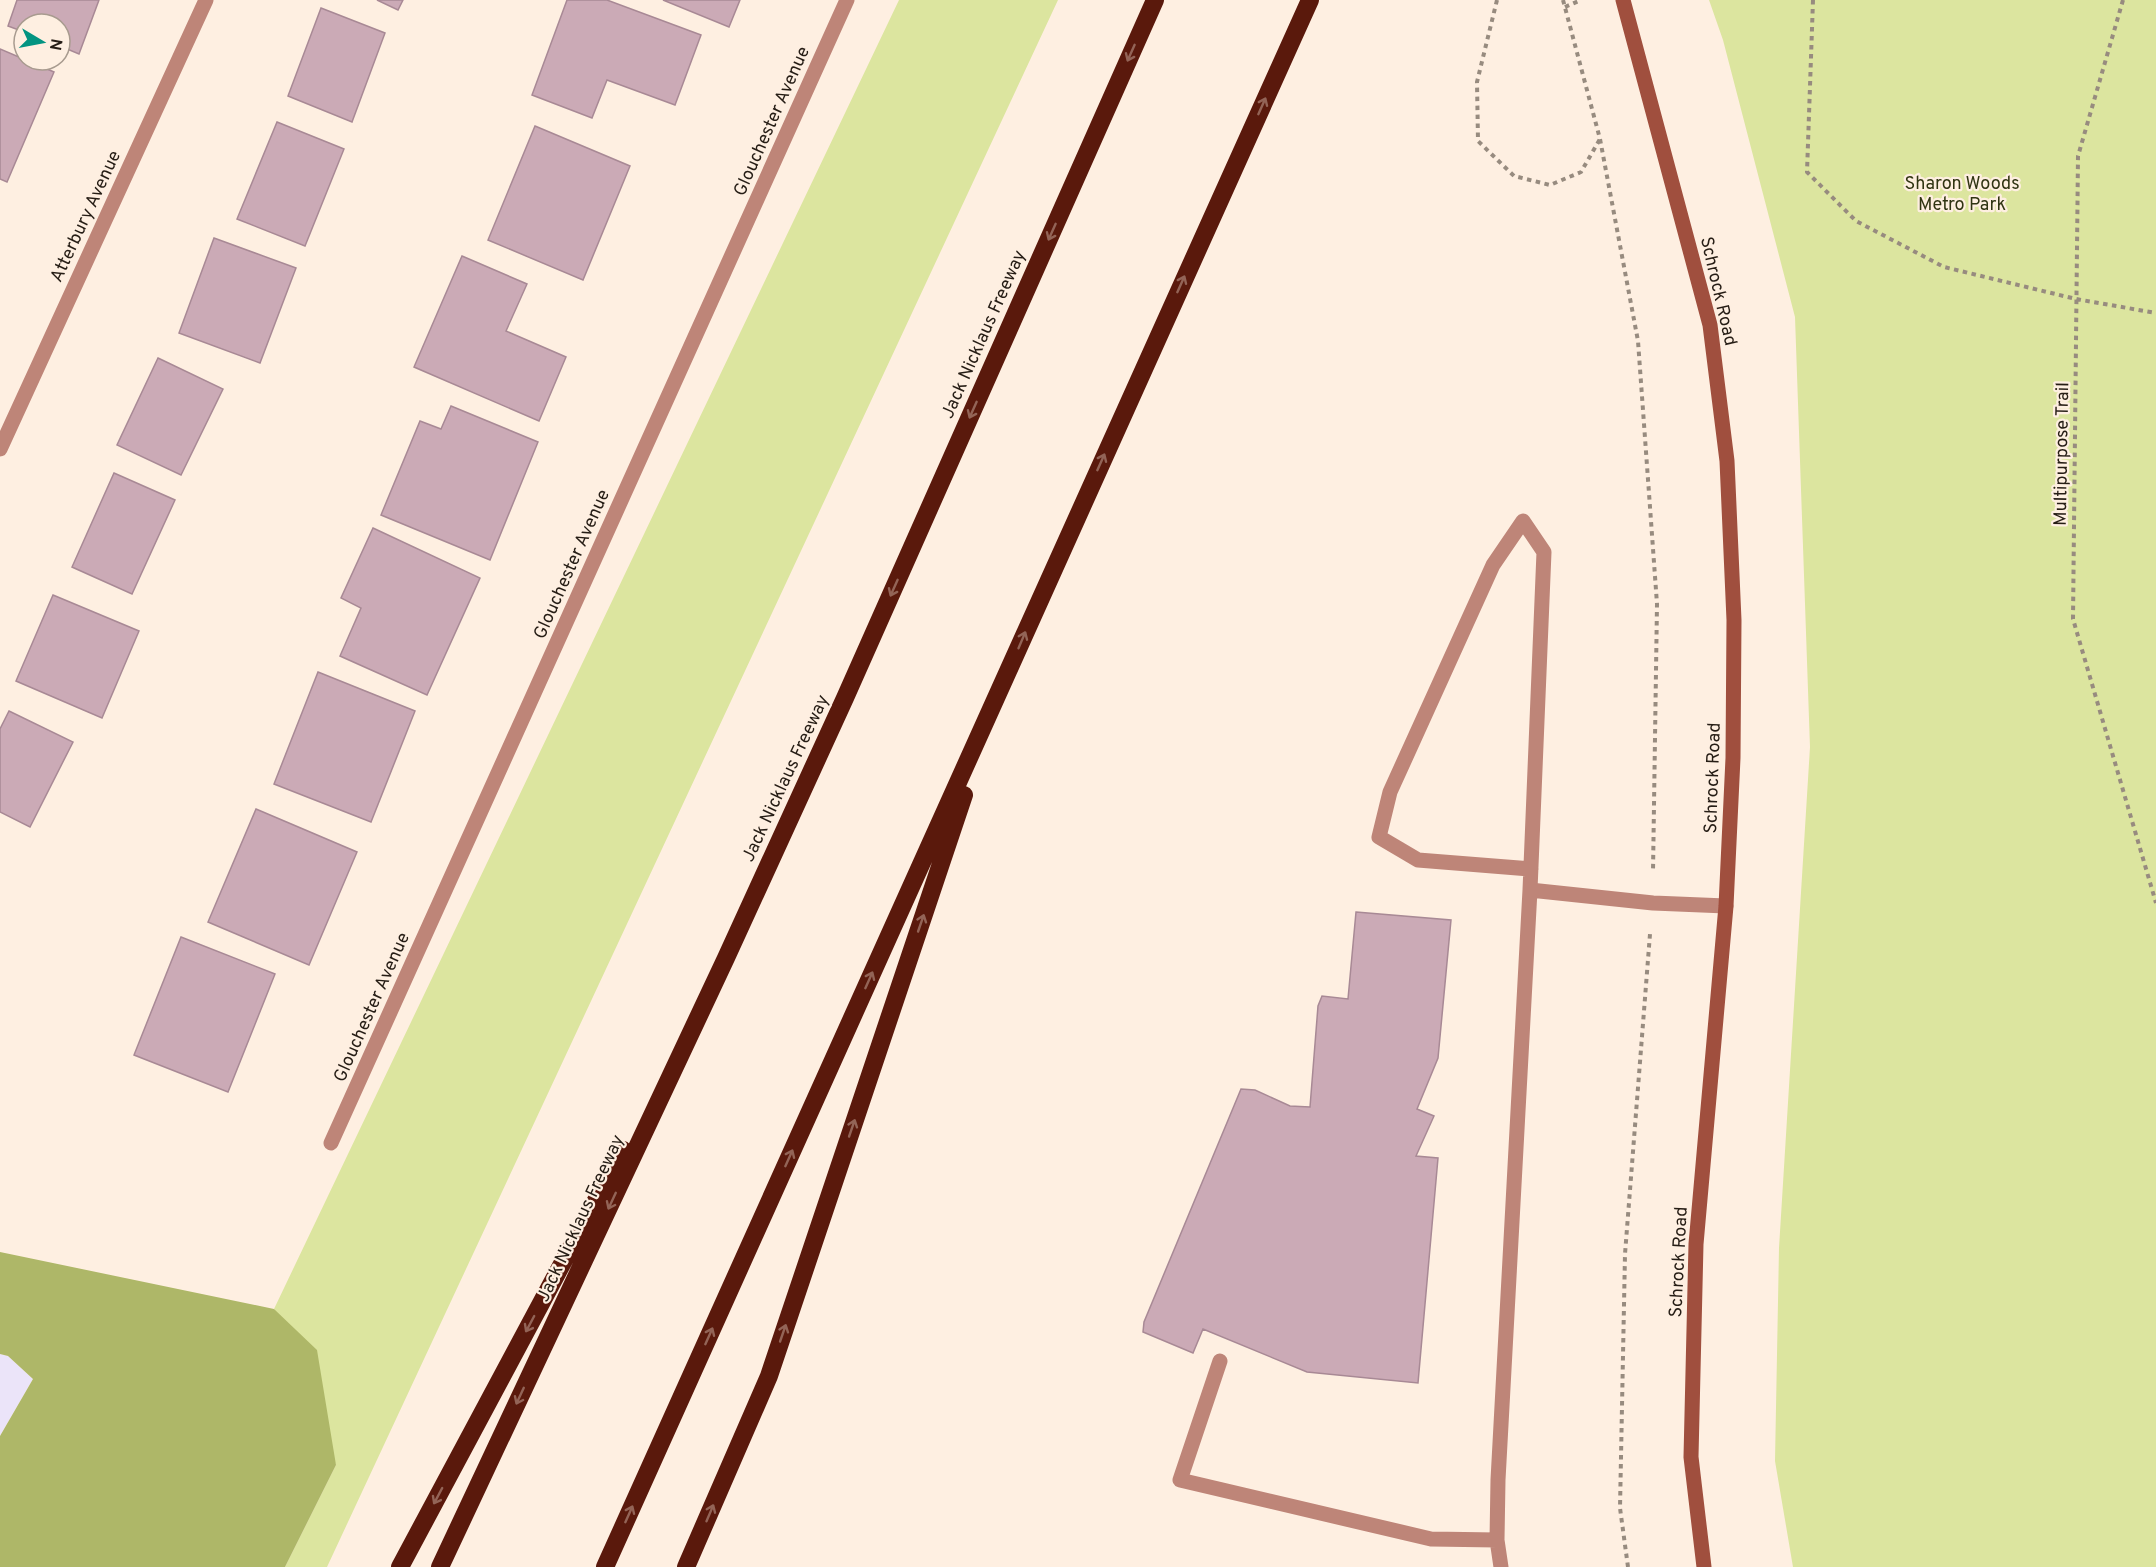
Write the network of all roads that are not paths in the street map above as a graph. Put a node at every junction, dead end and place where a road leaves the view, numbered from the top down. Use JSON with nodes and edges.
{"nodes":[{"id":1,"x":206,"y":0,"type":"edge"},
{"id":2,"x":847,"y":0,"type":"edge"},
{"id":3,"x":1155,"y":0,"type":"edge"},
{"id":4,"x":1310,"y":0,"type":"edge"},
{"id":5,"x":1623,"y":0,"type":"edge"},
{"id":6,"x":0,"y":449,"type":"edge"},
{"id":7,"x":998,"y":693,"type":"junction"},
{"id":8,"x":1530,"y":869,"type":"junction"},
{"id":9,"x":1530,"y":890,"type":"junction"},
{"id":10,"x":1726,"y":906,"type":"junction"},
{"id":11,"x":726,"y":958,"type":"junction"},
{"id":12,"x":331,"y":1143,"type":"dead end"},
{"id":13,"x":1220,"y":1361,"type":"dead end"},
{"id":14,"x":1497,"y":1540,"type":"junction"},
{"id":15,"x":400,"y":1567,"type":"edge"},
{"id":16,"x":440,"y":1567,"type":"edge"},
{"id":17,"x":605,"y":1567,"type":"edge"},
{"id":18,"x":686,"y":1567,"type":"edge"},
{"id":19,"x":1501,"y":1567,"type":"edge"},
{"id":20,"x":1704,"y":1567,"type":"edge"}],
"edges":[{"from":1,"to":6,"type":"street","name":"Atterbury Avenue"},
{"from":2,"to":12,"type":"street","name":"Glouchester Avenue"},
{"from":3,"to":11,"type":"highway","name":"Jack Nicklaus Freeway","one_way":true},
{"from":7,"to":4,"type":"highway","one_way":true},
{"from":5,"to":10,"type":"main road","name":"Schrock Road"},
{"from":17,"to":7,"type":"highway","one_way":true},
{"from":18,"to":7,"type":"highway","one_way":true},
{"from":8,"to":8,"type":"street"},
{"from":8,"to":9,"type":"street"},
{"from":9,"to":10,"type":"street"},
{"from":9,"to":14,"type":"street"},
{"from":10,"to":20,"type":"main road","name":"Schrock Road"},
{"from":11,"to":15,"type":"highway","one_way":true},
{"from":11,"to":16,"type":"highway","name":"Jack Nicklaus Freeway","one_way":true},
{"from":13,"to":14,"type":"street"},
{"from":14,"to":19,"type":"street"}]}
